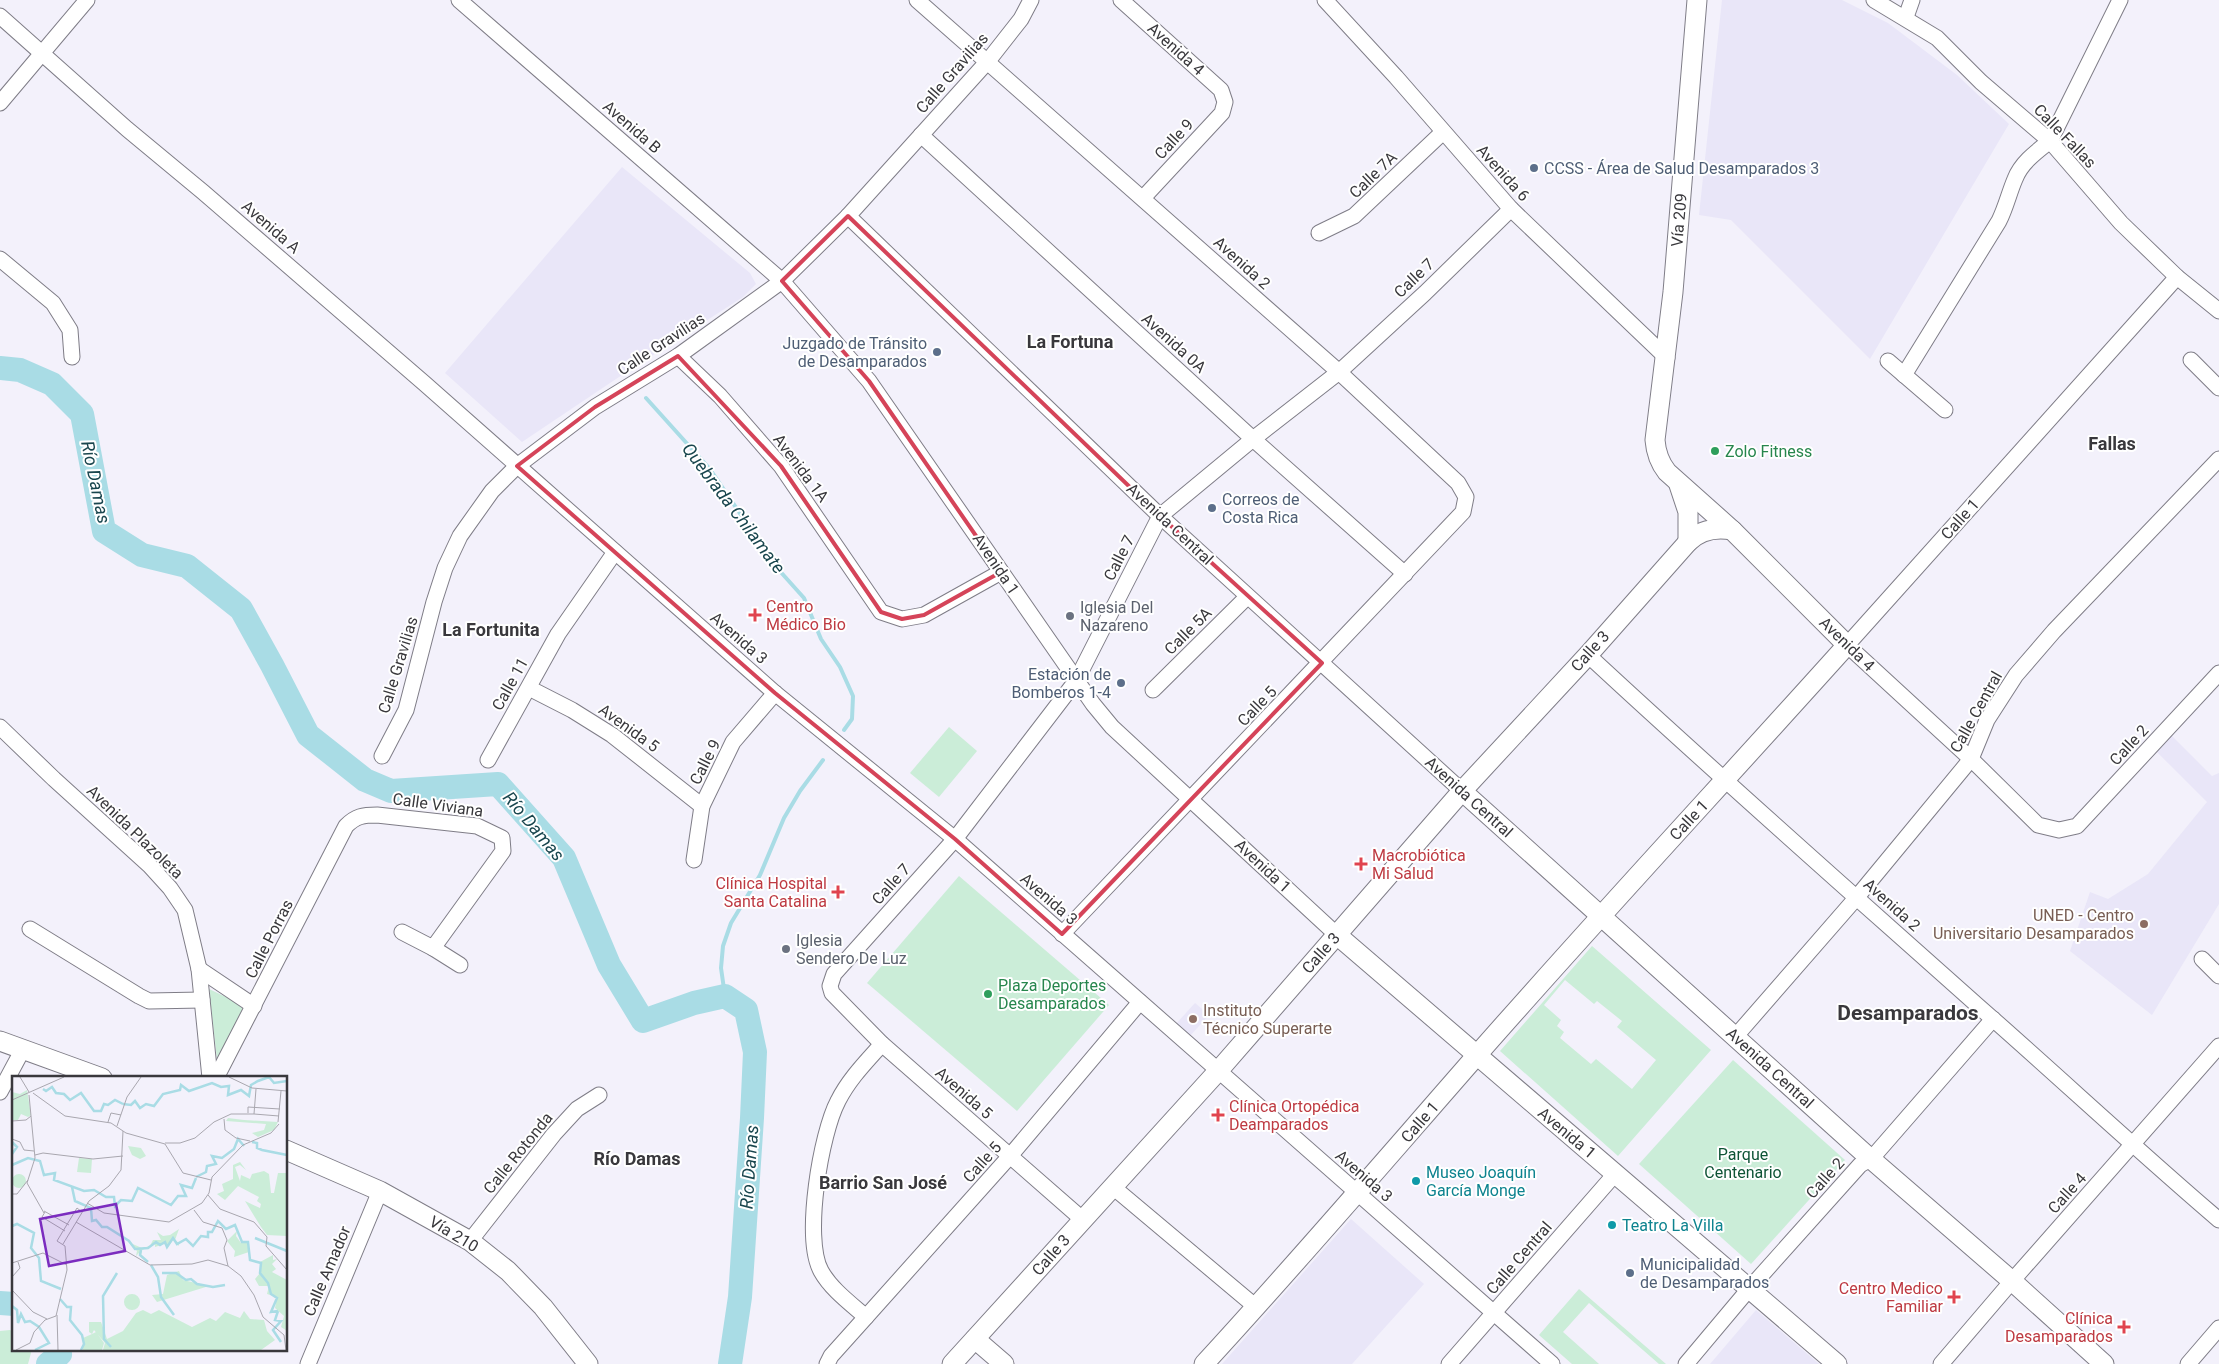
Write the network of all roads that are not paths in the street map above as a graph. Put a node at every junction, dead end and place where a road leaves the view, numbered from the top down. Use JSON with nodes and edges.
{"nodes":[{"id":1,"x":87,"y":0,"type":"edge"},
{"id":2,"x":459,"y":0,"type":"edge"},
{"id":3,"x":917,"y":0,"type":"edge"},
{"id":4,"x":1031,"y":0,"type":"edge"},
{"id":5,"x":1121,"y":0,"type":"edge"},
{"id":6,"x":1325,"y":0,"type":"edge"},
{"id":7,"x":1697,"y":0,"type":"edge"},
{"id":8,"x":1874,"y":0,"type":"edge"},
{"id":9,"x":1912,"y":0,"type":"edge"},
{"id":10,"x":2120,"y":0,"type":"edge"},
{"id":11,"x":0,"y":16,"type":"edge"},
{"id":12,"x":1906,"y":17,"type":"junction"},
{"id":13,"x":42,"y":53,"type":"junction"},
{"id":14,"x":988,"y":61,"type":"junction"},
{"id":15,"x":0,"y":102,"type":"edge"},
{"id":16,"x":1225,"y":102,"type":"joint"},
{"id":17,"x":1443,"y":132,"type":"junction"},
{"id":18,"x":921,"y":135,"type":"junction"},
{"id":19,"x":2050,"y":142,"type":"junction"},
{"id":20,"x":1143,"y":198,"type":"junction"},
{"id":21,"x":1511,"y":208,"type":"junction"},
{"id":22,"x":848,"y":216,"type":"junction"},
{"id":23,"x":1319,"y":233,"type":"dead end"},
{"id":24,"x":0,"y":259,"type":"edge"},
{"id":25,"x":2177,"y":277,"type":"junction"},
{"id":26,"x":782,"y":280,"type":"junction"},
{"id":27,"x":2219,"y":311,"type":"edge"},
{"id":28,"x":678,"y":356,"type":"junction"},
{"id":29,"x":72,"y":357,"type":"dead end"},
{"id":30,"x":1667,"y":358,"type":"junction"},
{"id":31,"x":2191,"y":360,"type":"dead end"},
{"id":32,"x":1888,"y":361,"type":"dead end"},
{"id":33,"x":1339,"y":372,"type":"junction"},
{"id":34,"x":1904,"y":375,"type":"junction"},
{"id":35,"x":2219,"y":388,"type":"edge"},
{"id":36,"x":1945,"y":410,"type":"dead end"},
{"id":37,"x":1253,"y":439,"type":"junction"},
{"id":38,"x":1655,"y":440,"type":"joint"},
{"id":39,"x":2219,"y":459,"type":"edge"},
{"id":40,"x":517,"y":466,"type":"junction"},
{"id":41,"x":1677,"y":482,"type":"junction"},
{"id":42,"x":1466,"y":497,"type":"joint"},
{"id":43,"x":1160,"y":516,"type":"junction"},
{"id":44,"x":1732,"y":530,"type":"junction"},
{"id":45,"x":1688,"y":542,"type":"junction"},
{"id":46,"x":615,"y":552,"type":"junction"},
{"id":47,"x":1001,"y":572,"type":"junction"},
{"id":48,"x":1405,"y":574,"type":"junction"},
{"id":49,"x":1247,"y":597,"type":"junction"},
{"id":50,"x":1847,"y":645,"type":"junction"},
{"id":51,"x":1588,"y":655,"type":"junction"},
{"id":52,"x":1322,"y":663,"type":"junction"},
{"id":53,"x":2219,"y":673,"type":"edge"},
{"id":54,"x":1076,"y":680,"type":"junction"},
{"id":55,"x":529,"y":688,"type":"junction"},
{"id":56,"x":1153,"y":690,"type":"dead end"},
{"id":57,"x":775,"y":692,"type":"junction"},
{"id":58,"x":0,"y":727,"type":"edge"},
{"id":59,"x":382,"y":756,"type":"dead end"},
{"id":60,"x":1971,"y":759,"type":"junction"},
{"id":61,"x":488,"y":760,"type":"dead end"},
{"id":62,"x":1724,"y":782,"type":"junction"},
{"id":63,"x":1462,"y":791,"type":"junction"},
{"id":64,"x":1192,"y":800,"type":"junction"},
{"id":65,"x":702,"y":806,"type":"junction"},
{"id":66,"x":355,"y":818,"type":"joint"},
{"id":67,"x":2059,"y":830,"type":"joint"},
{"id":68,"x":955,"y":839,"type":"junction"},
{"id":69,"x":694,"y":860,"type":"dead end"},
{"id":70,"x":1856,"y":897,"type":"junction"},
{"id":71,"x":1600,"y":916,"type":"junction"},
{"id":72,"x":30,"y":929,"type":"dead end"},
{"id":73,"x":402,"y":932,"type":"dead end"},
{"id":74,"x":1062,"y":934,"type":"junction"},
{"id":75,"x":1337,"y":934,"type":"junction"},
{"id":76,"x":433,"y":948,"type":"junction"},
{"id":77,"x":2202,"y":959,"type":"dead end"},
{"id":78,"x":460,"y":965,"type":"dead end"},
{"id":79,"x":199,"y":969,"type":"junction"},
{"id":80,"x":2219,"y":976,"type":"edge"},
{"id":81,"x":830,"y":986,"type":"joint"},
{"id":82,"x":202,"y":1000,"type":"junction"},
{"id":83,"x":1140,"y":1002,"type":"junction"},
{"id":84,"x":254,"y":1006,"type":"junction"},
{"id":85,"x":1993,"y":1019,"type":"junction"},
{"id":86,"x":1735,"y":1037,"type":"junction"},
{"id":87,"x":0,"y":1041,"type":"edge"},
{"id":88,"x":882,"y":1044,"type":"junction"},
{"id":89,"x":2219,"y":1046,"type":"edge"},
{"id":90,"x":24,"y":1049,"type":"junction"},
{"id":91,"x":1476,"y":1056,"type":"junction"},
{"id":92,"x":1218,"y":1070,"type":"junction"},
{"id":93,"x":97,"y":1076,"type":"edge"},
{"id":94,"x":210,"y":1076,"type":"edge"},
{"id":95,"x":217,"y":1076,"type":"edge"},
{"id":96,"x":0,"y":1092,"type":"edge"},
{"id":97,"x":599,"y":1095,"type":"dead end"},
{"id":98,"x":2132,"y":1146,"type":"junction"},
{"id":99,"x":288,"y":1151,"type":"edge"},
{"id":100,"x":1010,"y":1156,"type":"junction"},
{"id":101,"x":1872,"y":1158,"type":"junction"},
{"id":102,"x":1615,"y":1174,"type":"junction"},
{"id":103,"x":1113,"y":1187,"type":"junction"},
{"id":104,"x":380,"y":1191,"type":"junction"},
{"id":105,"x":1358,"y":1194,"type":"junction"},
{"id":106,"x":1082,"y":1219,"type":"junction"},
{"id":107,"x":2219,"y":1220,"type":"edge"},
{"id":108,"x":470,"y":1241,"type":"junction"},
{"id":109,"x":2012,"y":1281,"type":"junction"},
{"id":110,"x":1750,"y":1289,"type":"junction"},
{"id":111,"x":1256,"y":1308,"type":"junction"},
{"id":112,"x":1495,"y":1312,"type":"junction"},
{"id":113,"x":866,"y":1316,"type":"junction"},
{"id":114,"x":993,"y":1320,"type":"junction"},
{"id":115,"x":2219,"y":1328,"type":"edge"},
{"id":116,"x":975,"y":1339,"type":"junction"},
{"id":117,"x":998,"y":1359,"type":"edge"},
{"id":118,"x":308,"y":1364,"type":"edge"},
{"id":119,"x":588,"y":1364,"type":"edge"},
{"id":120,"x":827,"y":1364,"type":"edge"},
{"id":121,"x":952,"y":1364,"type":"edge"},
{"id":122,"x":1204,"y":1364,"type":"edge"},
{"id":123,"x":1449,"y":1364,"type":"edge"},
{"id":124,"x":1552,"y":1364,"type":"edge"},
{"id":125,"x":1686,"y":1364,"type":"edge"},
{"id":126,"x":1837,"y":1364,"type":"edge"},
{"id":127,"x":1942,"y":1364,"type":"edge"},
{"id":128,"x":2104,"y":1364,"type":"edge"},
{"id":129,"x":2188,"y":1364,"type":"edge"}],
"edges":[{"from":1,"to":13,"type":"street"},
{"from":2,"to":26,"type":"street","name":"Avenida B"},
{"from":3,"to":14,"type":"street","name":"Avenida 2"},
{"from":4,"to":14,"type":"street","name":"Calle Gravilias"},
{"from":5,"to":16,"type":"street","name":"Avenida 4"},
{"from":6,"to":17,"type":"street","name":"Avenida 6"},
{"from":7,"to":30,"type":"main road","name":"Vía 209"},
{"from":8,"to":12,"type":"street","name":"Calle Fallas"},
{"from":9,"to":12,"type":"street"},
{"from":10,"to":19,"type":"street"},
{"from":11,"to":13,"type":"street","name":"Avenida A"},
{"from":12,"to":19,"type":"street","name":"Calle Fallas"},
{"from":13,"to":15,"type":"street"},
{"from":13,"to":40,"type":"street","name":"Avenida A"},
{"from":14,"to":18,"type":"street","name":"Calle Gravilias"},
{"from":14,"to":20,"type":"street","name":"Avenida 2"},
{"from":16,"to":20,"type":"street","name":"Calle 9"},
{"from":17,"to":21,"type":"street","name":"Avenida 6"},
{"from":17,"to":23,"type":"street","name":"Calle 7A"},
{"from":18,"to":22,"type":"street","name":"Calle Gravilias"},
{"from":18,"to":37,"type":"street","name":"Avenida 0A"},
{"from":19,"to":25,"type":"street","name":"Calle Fallas"},
{"from":19,"to":34,"type":"street"},
{"from":20,"to":33,"type":"street","name":"Avenida 2"},
{"from":21,"to":30,"type":"street","name":"Avenida 6"},
{"from":21,"to":33,"type":"street","name":"Calle 7"},
{"from":22,"to":26,"type":"street","name":"Calle Gravilias"},
{"from":22,"to":43,"type":"street","name":"Avenida Central"},
{"from":24,"to":29,"type":"street"},
{"from":25,"to":27,"type":"street","name":"Calle Fallas"},
{"from":25,"to":50,"type":"street","name":"Calle 1"},
{"from":26,"to":28,"type":"street","name":"Calle Gravilias"},
{"from":26,"to":47,"type":"street","name":"Avenida 1"},
{"from":28,"to":40,"type":"street","name":"Calle Gravilias"},
{"from":28,"to":47,"type":"street","name":"Avenida 1A"},
{"from":30,"to":38,"type":"main road","name":"Vía 209"},
{"from":31,"to":35,"type":"street"},
{"from":32,"to":34,"type":"street"},
{"from":33,"to":37,"type":"street","name":"Calle 7"},
{"from":33,"to":42,"type":"street","name":"Avenida 2"},
{"from":34,"to":36,"type":"street"},
{"from":37,"to":43,"type":"street","name":"Calle 7"},
{"from":37,"to":48,"type":"street","name":"Avenida 0A"},
{"from":38,"to":41,"type":"main road","name":"Avenida 4"},
{"from":39,"to":60,"type":"street","name":"Calle Central"},
{"from":40,"to":46,"type":"street","name":"Avenida 3"},
{"from":40,"to":59,"type":"street","name":"Calle Gravilias"},
{"from":41,"to":44,"type":"main road","name":"Avenida 4"},
{"from":41,"to":45,"type":"main road"},
{"from":42,"to":48,"type":"street","name":"Calle 5"},
{"from":43,"to":49,"type":"street","name":"Avenida Central"},
{"from":43,"to":54,"type":"street","name":"Calle 7"},
{"from":44,"to":45,"type":"main road","name":"Calle 3"},
{"from":44,"to":50,"type":"main road","name":"Avenida 4"},
{"from":45,"to":51,"type":"main road","name":"Calle 3"},
{"from":46,"to":55,"type":"street","name":"Calle 11"},
{"from":46,"to":57,"type":"street","name":"Avenida 3"},
{"from":47,"to":54,"type":"street","name":"Avenida 1"},
{"from":48,"to":52,"type":"street","name":"Calle 5"},
{"from":49,"to":52,"type":"street","name":"Avenida Central"},
{"from":49,"to":56,"type":"street","name":"Calle 5A"},
{"from":50,"to":60,"type":"street","name":"Avenida 4"},
{"from":50,"to":62,"type":"main road","name":"Calle 1"},
{"from":51,"to":62,"type":"street","name":"Avenida 2"},
{"from":51,"to":63,"type":"main road","name":"Calle 3"},
{"from":52,"to":63,"type":"street","name":"Avenida Central"},
{"from":52,"to":64,"type":"street","name":"Calle 5"},
{"from":53,"to":67,"type":"street","name":"Calle 2"},
{"from":54,"to":64,"type":"street","name":"Avenida 1"},
{"from":54,"to":68,"type":"street","name":"Calle 7"},
{"from":55,"to":61,"type":"street","name":"Calle 11"},
{"from":55,"to":65,"type":"street","name":"Avenida 5"},
{"from":57,"to":65,"type":"street","name":"Calle 9"},
{"from":57,"to":68,"type":"street","name":"Avenida 3"},
{"from":58,"to":79,"type":"street","name":"Avenida Plazoleta"},
{"from":60,"to":67,"type":"street","name":"Avenida 4"},
{"from":60,"to":70,"type":"street","name":"Calle Central"},
{"from":62,"to":70,"type":"street","name":"Avenida 2"},
{"from":62,"to":71,"type":"main road","name":"Calle 1"},
{"from":63,"to":71,"type":"main road","name":"Avenida Central"},
{"from":63,"to":75,"type":"main road","name":"Calle 3"},
{"from":64,"to":74,"type":"street","name":"Calle 5"},
{"from":64,"to":75,"type":"street","name":"Avenida 1"},
{"from":65,"to":69,"type":"street","name":"Calle 9"},
{"from":66,"to":76,"type":"street","name":"Calle Viviana"},
{"from":66,"to":84,"type":"street","name":"Calle Porras"},
{"from":68,"to":74,"type":"street","name":"Avenida 3"},
{"from":68,"to":81,"type":"street","name":"Calle 7"},
{"from":70,"to":85,"type":"street","name":"Avenida 2"},
{"from":70,"to":86,"type":"street","name":"Calle Central"},
{"from":71,"to":86,"type":"main road","name":"Avenida Central"},
{"from":71,"to":91,"type":"main road","name":"Calle 1"},
{"from":72,"to":82,"type":"street"},
{"from":73,"to":76,"type":"street"},
{"from":74,"to":83,"type":"street","name":"Avenida 3"},
{"from":75,"to":91,"type":"main road","name":"Avenida 1"},
{"from":75,"to":92,"type":"main road","name":"Calle 3"},
{"from":76,"to":78,"type":"street"},
{"from":77,"to":80,"type":"street"},
{"from":79,"to":82,"type":"street","name":"Avenida Plazoleta"},
{"from":79,"to":84,"type":"street"},
{"from":81,"to":88,"type":"street","name":"Avenida 5"},
{"from":82,"to":94,"type":"street","name":"Avenida Plazoleta"},
{"from":83,"to":92,"type":"street","name":"Avenida 3"},
{"from":83,"to":100,"type":"street","name":"Calle 5"},
{"from":84,"to":95,"type":"street","name":"Calle Porras"},
{"from":85,"to":98,"type":"street","name":"Avenida 2"},
{"from":85,"to":101,"type":"street","name":"Calle 2"},
{"from":86,"to":101,"type":"main road","name":"Avenida Central"},
{"from":87,"to":90,"type":"main road"},
{"from":88,"to":100,"type":"street","name":"Avenida 5"},
{"from":88,"to":113,"type":"street"},
{"from":89,"to":98,"type":"street","name":"Calle 4"},
{"from":90,"to":93,"type":"main road"},
{"from":90,"to":96,"type":"street"},
{"from":91,"to":102,"type":"main road","name":"Avenida 1"},
{"from":91,"to":105,"type":"main road","name":"Calle 1"},
{"from":92,"to":103,"type":"main road","name":"Calle 3"},
{"from":92,"to":105,"type":"street","name":"Avenida 3"},
{"from":97,"to":108,"type":"street","name":"Calle Rotonda"},
{"from":98,"to":107,"type":"street","name":"Avenida 2"},
{"from":98,"to":109,"type":"street","name":"Calle 4"},
{"from":99,"to":104,"type":"main road","name":"Vía 210"},
{"from":100,"to":106,"type":"street","name":"Avenida 5"},
{"from":100,"to":113,"type":"street","name":"Calle 5"},
{"from":101,"to":109,"type":"main road","name":"Avenida Central"},
{"from":101,"to":110,"type":"street","name":"Calle 2"},
{"from":102,"to":110,"type":"main road","name":"Avenida 1"},
{"from":102,"to":112,"type":"street","name":"Calle Central"},
{"from":103,"to":106,"type":"main road","name":"Calle 3"},
{"from":103,"to":111,"type":"street"},
{"from":104,"to":108,"type":"main road","name":"Vía 210"},
{"from":104,"to":118,"type":"street","name":"Calle Amador"},
{"from":105,"to":111,"type":"main road","name":"Calle 1"},
{"from":105,"to":112,"type":"street","name":"Avenida 3"},
{"from":106,"to":114,"type":"main road","name":"Calle 3"},
{"from":108,"to":119,"type":"main road","name":"Vía 210"},
{"from":109,"to":127,"type":"street","name":"Calle 4"},
{"from":109,"to":128,"type":"main road","name":"Avenida Central"},
{"from":110,"to":125,"type":"street","name":"Calle 2"},
{"from":110,"to":126,"type":"main road","name":"Avenida 1"},
{"from":111,"to":122,"type":"main road","name":"Calle 1"},
{"from":112,"to":123,"type":"street","name":"Calle Central"},
{"from":112,"to":124,"type":"street","name":"Avenida 3"},
{"from":113,"to":120,"type":"street","name":"Calle 5"},
{"from":114,"to":116,"type":"main road","name":"Calle 3"},
{"from":114,"to":117,"type":"main road"},
{"from":115,"to":129,"type":"street"},
{"from":116,"to":117,"type":"main road"},
{"from":116,"to":121,"type":"main road","name":"Calle 3"}]}
